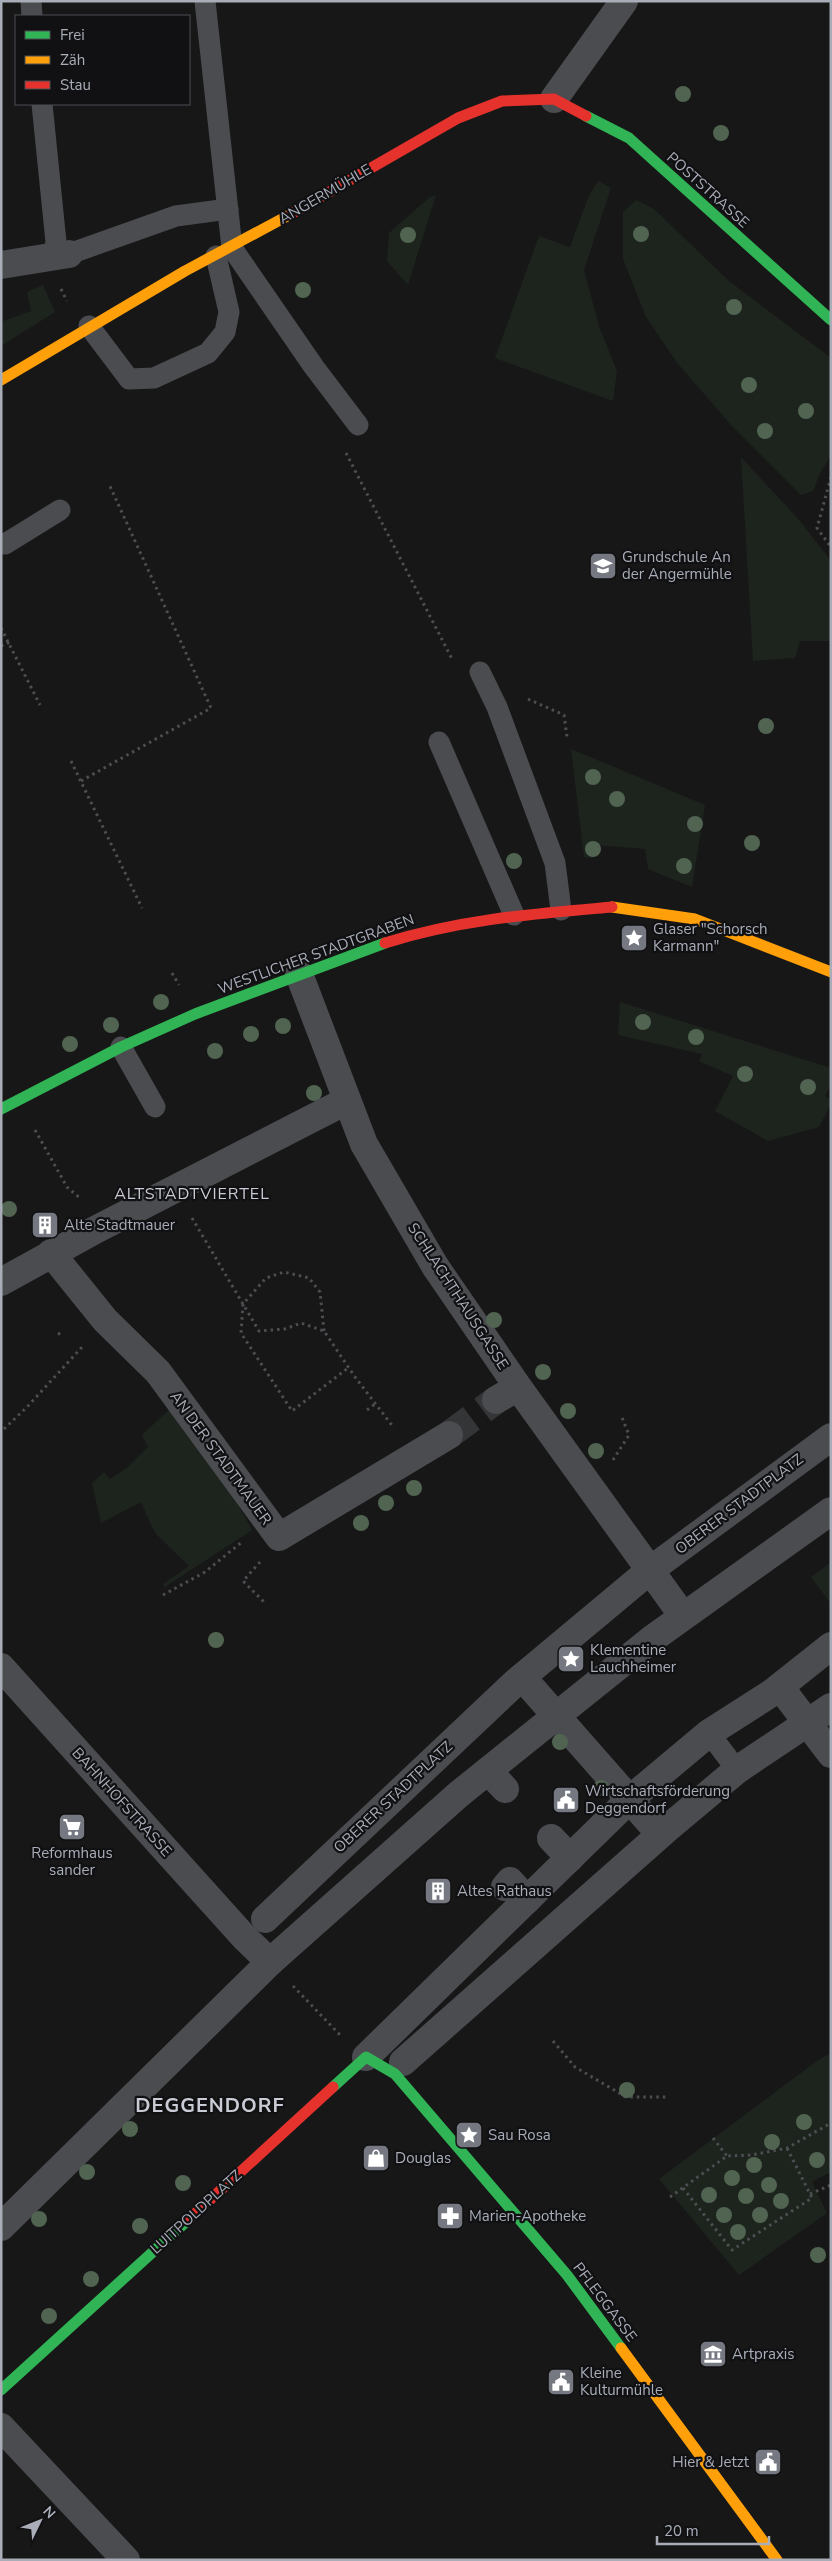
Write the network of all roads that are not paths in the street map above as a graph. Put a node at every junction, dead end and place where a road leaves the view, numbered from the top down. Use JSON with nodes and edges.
{"nodes":[{"id":1,"x":31,"y":1,"type":"edge"},
{"id":2,"x":205,"y":1,"type":"edge"},
{"id":3,"x":624,"y":1,"type":"edge"},
{"id":4,"x":32,"y":15,"type":"edge"},
{"id":5,"x":554,"y":99,"type":"junction"},
{"id":6,"x":42,"y":105,"type":"edge"},
{"id":7,"x":228,"y":209,"type":"junction"},
{"id":8,"x":224,"y":252,"type":"junction"},
{"id":9,"x":57,"y":255,"type":"junction"},
{"id":10,"x":1,"y":265,"type":"edge"},
{"id":11,"x":831,"y":320,"type":"edge"},
{"id":12,"x":86,"y":328,"type":"junction"},
{"id":13,"x":1,"y":380,"type":"edge"},
{"id":14,"x":358,"y":425,"type":"dead end"},
{"id":15,"x":60,"y":510,"type":"dead end"},
{"id":16,"x":5,"y":544,"type":"dead end"},
{"id":17,"x":480,"y":672,"type":"dead end"},
{"id":18,"x":439,"y":742,"type":"dead end"},
{"id":19,"x":561,"y":910,"type":"junction"},
{"id":20,"x":514,"y":915,"type":"junction"},
{"id":21,"x":831,"y":972,"type":"edge"},
{"id":22,"x":303,"y":986,"type":"junction"},
{"id":23,"x":121,"y":1047,"type":"junction"},
{"id":24,"x":346,"y":1101,"type":"junction"},
{"id":25,"x":155,"y":1107,"type":"dead end"},
{"id":26,"x":1,"y":1109,"type":"edge"},
{"id":27,"x":51,"y":1253,"type":"junction"},
{"id":28,"x":1,"y":1282,"type":"edge"},
{"id":29,"x":449,"y":1435,"type":"tunnel mouth"},
{"id":30,"x":831,"y":1437,"type":"edge"},
{"id":31,"x":831,"y":1511,"type":"edge"},
{"id":32,"x":649,"y":1571,"type":"junction"},
{"id":33,"x":683,"y":1616,"type":"junction"},
{"id":34,"x":831,"y":1646,"type":"edge"},
{"id":35,"x":1,"y":1667,"type":"edge"},
{"id":36,"x":522,"y":1677,"type":"junction"},
{"id":37,"x":780,"y":1687,"type":"junction"},
{"id":38,"x":831,"y":1707,"type":"edge"},
{"id":39,"x":556,"y":1714,"type":"junction"},
{"id":40,"x":808,"y":1724,"type":"junction"},
{"id":41,"x":709,"y":1734,"type":"junction"},
{"id":42,"x":831,"y":1754,"type":"edge"},
{"id":43,"x":737,"y":1770,"type":"junction"},
{"id":44,"x":629,"y":1800,"type":"junction"},
{"id":45,"x":660,"y":1834,"type":"junction"},
{"id":46,"x":551,"y":1838,"type":"dead end"},
{"id":47,"x":570,"y":1858,"type":"junction"},
{"id":48,"x":265,"y":1919,"type":"dead end"},
{"id":49,"x":270,"y":1962,"type":"junction"},
{"id":50,"x":366,"y":2057,"type":"junction"},
{"id":51,"x":399,"y":2068,"type":"junction"},
{"id":52,"x":1,"y":2227,"type":"edge"},
{"id":53,"x":1,"y":2390,"type":"edge"},
{"id":54,"x":1,"y":2427,"type":"edge"},
{"id":55,"x":126,"y":2560,"type":"edge"},
{"id":56,"x":777,"y":2560,"type":"edge"}],
"edges":[{"from":1,"to":4,"type":"lane"},
{"from":2,"to":7,"type":"lane"},
{"from":3,"to":5,"type":"street"},
{"from":5,"to":8,"type":"street","name":"ANGERMÜHLE"},
{"from":5,"to":11,"type":"street","name":"POSTSTRASSE"},
{"from":6,"to":9,"type":"lane"},
{"from":7,"to":8,"type":"lane"},
{"from":7,"to":9,"type":"lane"},
{"from":8,"to":12,"type":"street","name":"ANGERMÜHLE"},
{"from":8,"to":12,"type":"lane"},
{"from":8,"to":14,"type":"lane"},
{"from":9,"to":10,"type":"street"},
{"from":12,"to":13,"type":"street","name":"ANGERMÜHLE"},
{"from":15,"to":16,"type":"lane"},
{"from":17,"to":19,"type":"lane"},
{"from":18,"to":20,"type":"lane"},
{"from":19,"to":20,"type":"street","name":"WESTLICHER STADTGRABEN"},
{"from":19,"to":21,"type":"street","name":"WESTLICHER STADTGRABEN"},
{"from":20,"to":22,"type":"street","name":"WESTLICHER STADTGRABEN"},
{"from":22,"to":23,"type":"street","name":"WESTLICHER STADTGRABEN"},
{"from":22,"to":24,"type":"street","name":"SCHLACHTHAUSGASSE"},
{"from":23,"to":25,"type":"lane"},
{"from":23,"to":26,"type":"street","name":"WESTLICHER STADTGRABEN"},
{"from":24,"to":27,"type":"street"},
{"from":24,"to":32,"type":"street","name":"SCHLACHTHAUSGASSE"},
{"from":27,"to":28,"type":"street"},
{"from":27,"to":29,"type":"street","name":"AN DER STADTMAUER"},
{"from":30,"to":32,"type":"street","name":"OBERER STADTPLATZ"},
{"from":31,"to":33,"type":"street"},
{"from":32,"to":33,"type":"street"},
{"from":32,"to":36,"type":"street","name":"OBERER STADTPLATZ"},
{"from":33,"to":39,"type":"street"},
{"from":34,"to":37,"type":"street"},
{"from":35,"to":49,"type":"street","name":"BAHNHOFSTRASSE"},
{"from":36,"to":39,"type":"street"},
{"from":36,"to":48,"type":"street","name":"OBERER STADTPLATZ"},
{"from":37,"to":40,"type":"street"},
{"from":37,"to":41,"type":"street"},
{"from":38,"to":40,"type":"street"},
{"from":39,"to":44,"type":"street"},
{"from":39,"to":49,"type":"street"},
{"from":40,"to":42,"type":"street"},
{"from":40,"to":43,"type":"street"},
{"from":41,"to":43,"type":"lane"},
{"from":41,"to":44,"type":"street"},
{"from":43,"to":45,"type":"street"},
{"from":44,"to":45,"type":"street"},
{"from":44,"to":47,"type":"street"},
{"from":45,"to":51,"type":"street"},
{"from":46,"to":47,"type":"street"},
{"from":47,"to":50,"type":"street"},
{"from":49,"to":52,"type":"street"},
{"from":50,"to":51,"type":"street"},
{"from":50,"to":53,"type":"street","name":"LUITPOLDPLATZ"},
{"from":51,"to":56,"type":"street","name":"PFLEGGASSE"},
{"from":54,"to":55,"type":"street"}]}
